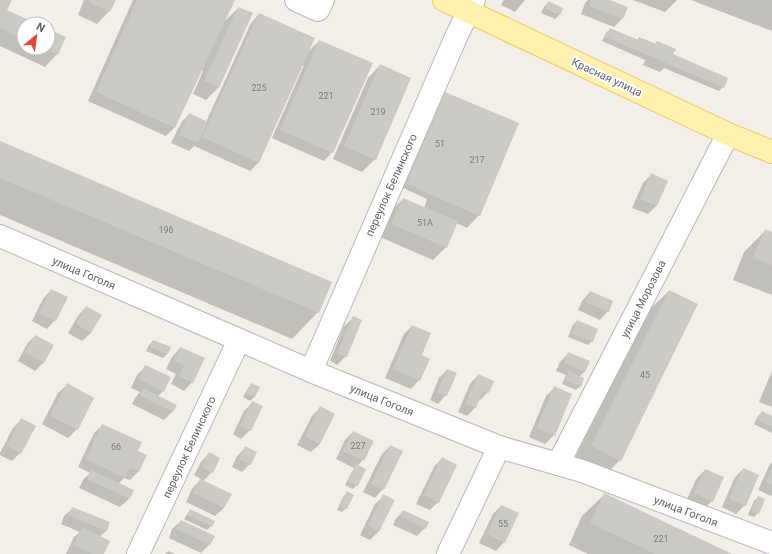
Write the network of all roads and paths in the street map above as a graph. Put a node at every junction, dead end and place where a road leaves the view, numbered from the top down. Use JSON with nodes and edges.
{"nodes":[{"id":1,"x":296,"y":0,"type":"edge"},
{"id":2,"x":444,"y":0,"type":"edge"},
{"id":3,"x":320,"y":5,"type":"edge"},
{"id":4,"x":471,"y":6,"type":"edge"},
{"id":5,"x":728,"y":134,"type":"junction"},
{"id":6,"x":772,"y":152,"type":"edge"},
{"id":7,"x":0,"y":236,"type":"edge"},
{"id":8,"x":240,"y":340,"type":"junction"},
{"id":9,"x":311,"y":371,"type":"junction"},
{"id":10,"x":499,"y":447,"type":"junction"},
{"id":11,"x":558,"y":464,"type":"junction"},
{"id":12,"x":772,"y":543,"type":"edge"},
{"id":13,"x":138,"y":554,"type":"edge"},
{"id":14,"x":448,"y":554,"type":"edge"}],
"edges":[{"from":1,"to":3,"type":"street"},
{"from":2,"to":4,"type":"main road","name":"Красная улица"},
{"from":4,"to":5,"type":"main road","name":"Красная улица"},
{"from":4,"to":9,"type":"street","name":"переулок Белинского"},
{"from":5,"to":6,"type":"main road","name":"Красная улица"},
{"from":5,"to":11,"type":"street","name":"улица Морозова"},
{"from":7,"to":8,"type":"street","name":"улица Гоголя"},
{"from":8,"to":9,"type":"street","name":"улица Гоголя"},
{"from":8,"to":13,"type":"street","name":"переулок Белинского"},
{"from":9,"to":10,"type":"street","name":"улица Гоголя"},
{"from":10,"to":11,"type":"street","name":"улица Гоголя"},
{"from":10,"to":14,"type":"street"},
{"from":11,"to":12,"type":"street","name":"улица Гоголя"}]}
